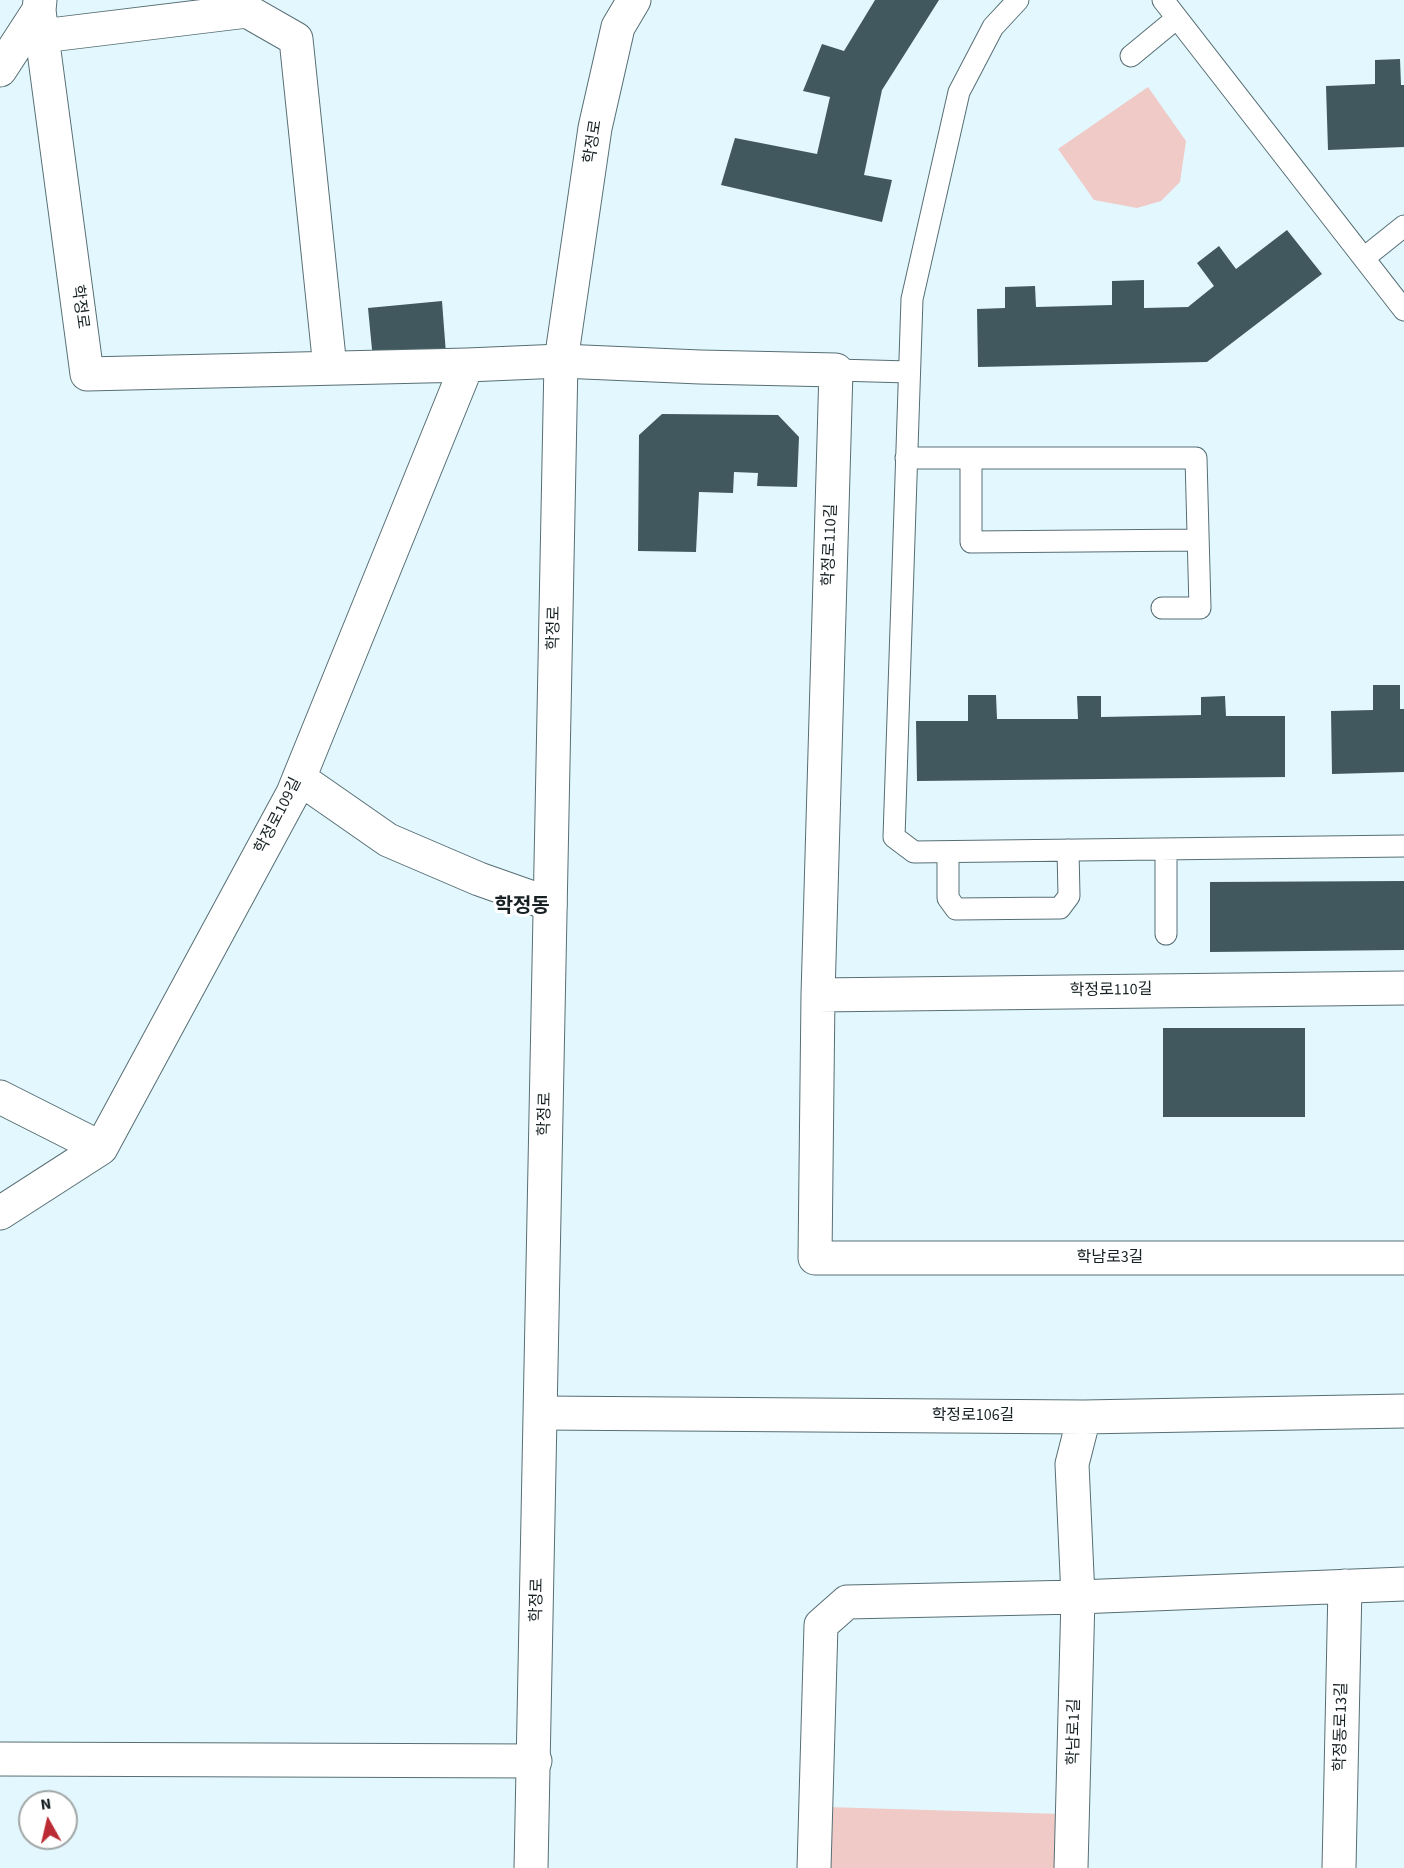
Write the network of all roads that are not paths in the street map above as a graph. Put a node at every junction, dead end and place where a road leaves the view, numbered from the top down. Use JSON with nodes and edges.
{"nodes":[{"id":1,"x":1018,"y":0,"type":"edge"},
{"id":2,"x":1163,"y":0,"type":"edge"},
{"id":3,"x":622,"y":9,"type":"edge"},
{"id":4,"x":40,"y":15,"type":"edge"},
{"id":5,"x":1177,"y":18,"type":"junction"},
{"id":6,"x":1131,"y":56,"type":"dead end"},
{"id":7,"x":0,"y":70,"type":"edge"},
{"id":8,"x":1404,"y":226,"type":"edge"},
{"id":9,"x":1364,"y":258,"type":"junction"},
{"id":10,"x":1404,"y":310,"type":"edge"},
{"id":11,"x":561,"y":361,"type":"junction"},
{"id":12,"x":467,"y":365,"type":"junction"},
{"id":13,"x":330,"y":368,"type":"junction"},
{"id":14,"x":836,"y":370,"type":"junction"},
{"id":15,"x":909,"y":372,"type":"junction"},
{"id":16,"x":906,"y":458,"type":"junction"},
{"id":17,"x":971,"y":458,"type":"junction"},
{"id":18,"x":1198,"y":540,"type":"junction"},
{"id":19,"x":1162,"y":608,"type":"dead end"},
{"id":20,"x":299,"y":778,"type":"junction"},
{"id":21,"x":1404,"y":846,"type":"edge"},
{"id":22,"x":1166,"y":849,"type":"junction"},
{"id":23,"x":1068,"y":850,"type":"junction"},
{"id":24,"x":948,"y":852,"type":"junction"},
{"id":25,"x":550,"y":904,"type":"junction"},
{"id":26,"x":1166,"y":934,"type":"dead end"},
{"id":27,"x":1404,"y":987,"type":"edge"},
{"id":28,"x":818,"y":995,"type":"junction"},
{"id":29,"x":0,"y":1097,"type":"edge"},
{"id":30,"x":101,"y":1148,"type":"junction"},
{"id":31,"x":0,"y":1213,"type":"edge"},
{"id":32,"x":815,"y":1258,"type":"joint"},
{"id":33,"x":1404,"y":1258,"type":"edge"},
{"id":34,"x":1404,"y":1411,"type":"edge"},
{"id":35,"x":541,"y":1413,"type":"junction"},
{"id":36,"x":1084,"y":1417,"type":"junction"},
{"id":37,"x":1404,"y":1584,"type":"edge"},
{"id":38,"x":1345,"y":1586,"type":"junction"},
{"id":39,"x":1078,"y":1597,"type":"junction"},
{"id":40,"x":0,"y":1759,"type":"edge"},
{"id":41,"x":535,"y":1761,"type":"junction"},
{"id":42,"x":531,"y":1868,"type":"edge"},
{"id":43,"x":814,"y":1868,"type":"edge"},
{"id":44,"x":1071,"y":1868,"type":"edge"},
{"id":45,"x":1340,"y":1868,"type":"edge"}],
"edges":[{"from":1,"to":15,"type":"lane"},
{"from":2,"to":5,"type":"lane"},
{"from":3,"to":11,"type":"street","name":"학정로"},
{"from":4,"to":7,"type":"street"},
{"from":4,"to":13,"type":"street"},
{"from":4,"to":13,"type":"street","name":"학정로"},
{"from":5,"to":6,"type":"lane"},
{"from":5,"to":9,"type":"lane"},
{"from":8,"to":9,"type":"lane"},
{"from":9,"to":10,"type":"lane"},
{"from":11,"to":12,"type":"street","name":"학정로"},
{"from":11,"to":14,"type":"street"},
{"from":11,"to":25,"type":"street","name":"학정로"},
{"from":12,"to":13,"type":"street","name":"학정로"},
{"from":12,"to":20,"type":"street","name":"학정로109길"},
{"from":14,"to":15,"type":"lane"},
{"from":14,"to":28,"type":"street","name":"학정로110길"},
{"from":15,"to":16,"type":"lane"},
{"from":16,"to":17,"type":"lane"},
{"from":16,"to":24,"type":"lane"},
{"from":17,"to":18,"type":"lane"},
{"from":17,"to":18,"type":"lane"},
{"from":18,"to":19,"type":"lane"},
{"from":20,"to":25,"type":"street"},
{"from":20,"to":30,"type":"street","name":"학정로109길"},
{"from":21,"to":22,"type":"lane"},
{"from":22,"to":23,"type":"lane"},
{"from":22,"to":26,"type":"lane"},
{"from":23,"to":24,"type":"lane"},
{"from":23,"to":24,"type":"lane"},
{"from":25,"to":35,"type":"street","name":"학정로"},
{"from":27,"to":28,"type":"street","name":"학정로110길"},
{"from":28,"to":32,"type":"street","name":"학정로110길"},
{"from":29,"to":30,"type":"street"},
{"from":30,"to":31,"type":"street"},
{"from":32,"to":33,"type":"street","name":"학남로3길"},
{"from":34,"to":36,"type":"street","name":"학정로106길"},
{"from":35,"to":36,"type":"street","name":"학정로106길"},
{"from":35,"to":41,"type":"street","name":"학정로"},
{"from":36,"to":39,"type":"street","name":"학남로1길"},
{"from":37,"to":38,"type":"street"},
{"from":38,"to":39,"type":"street"},
{"from":38,"to":45,"type":"street","name":"학정동로13길"},
{"from":39,"to":43,"type":"street"},
{"from":39,"to":44,"type":"street","name":"학남로1길"},
{"from":40,"to":41,"type":"street"},
{"from":41,"to":42,"type":"street","name":"학정로"}]}
